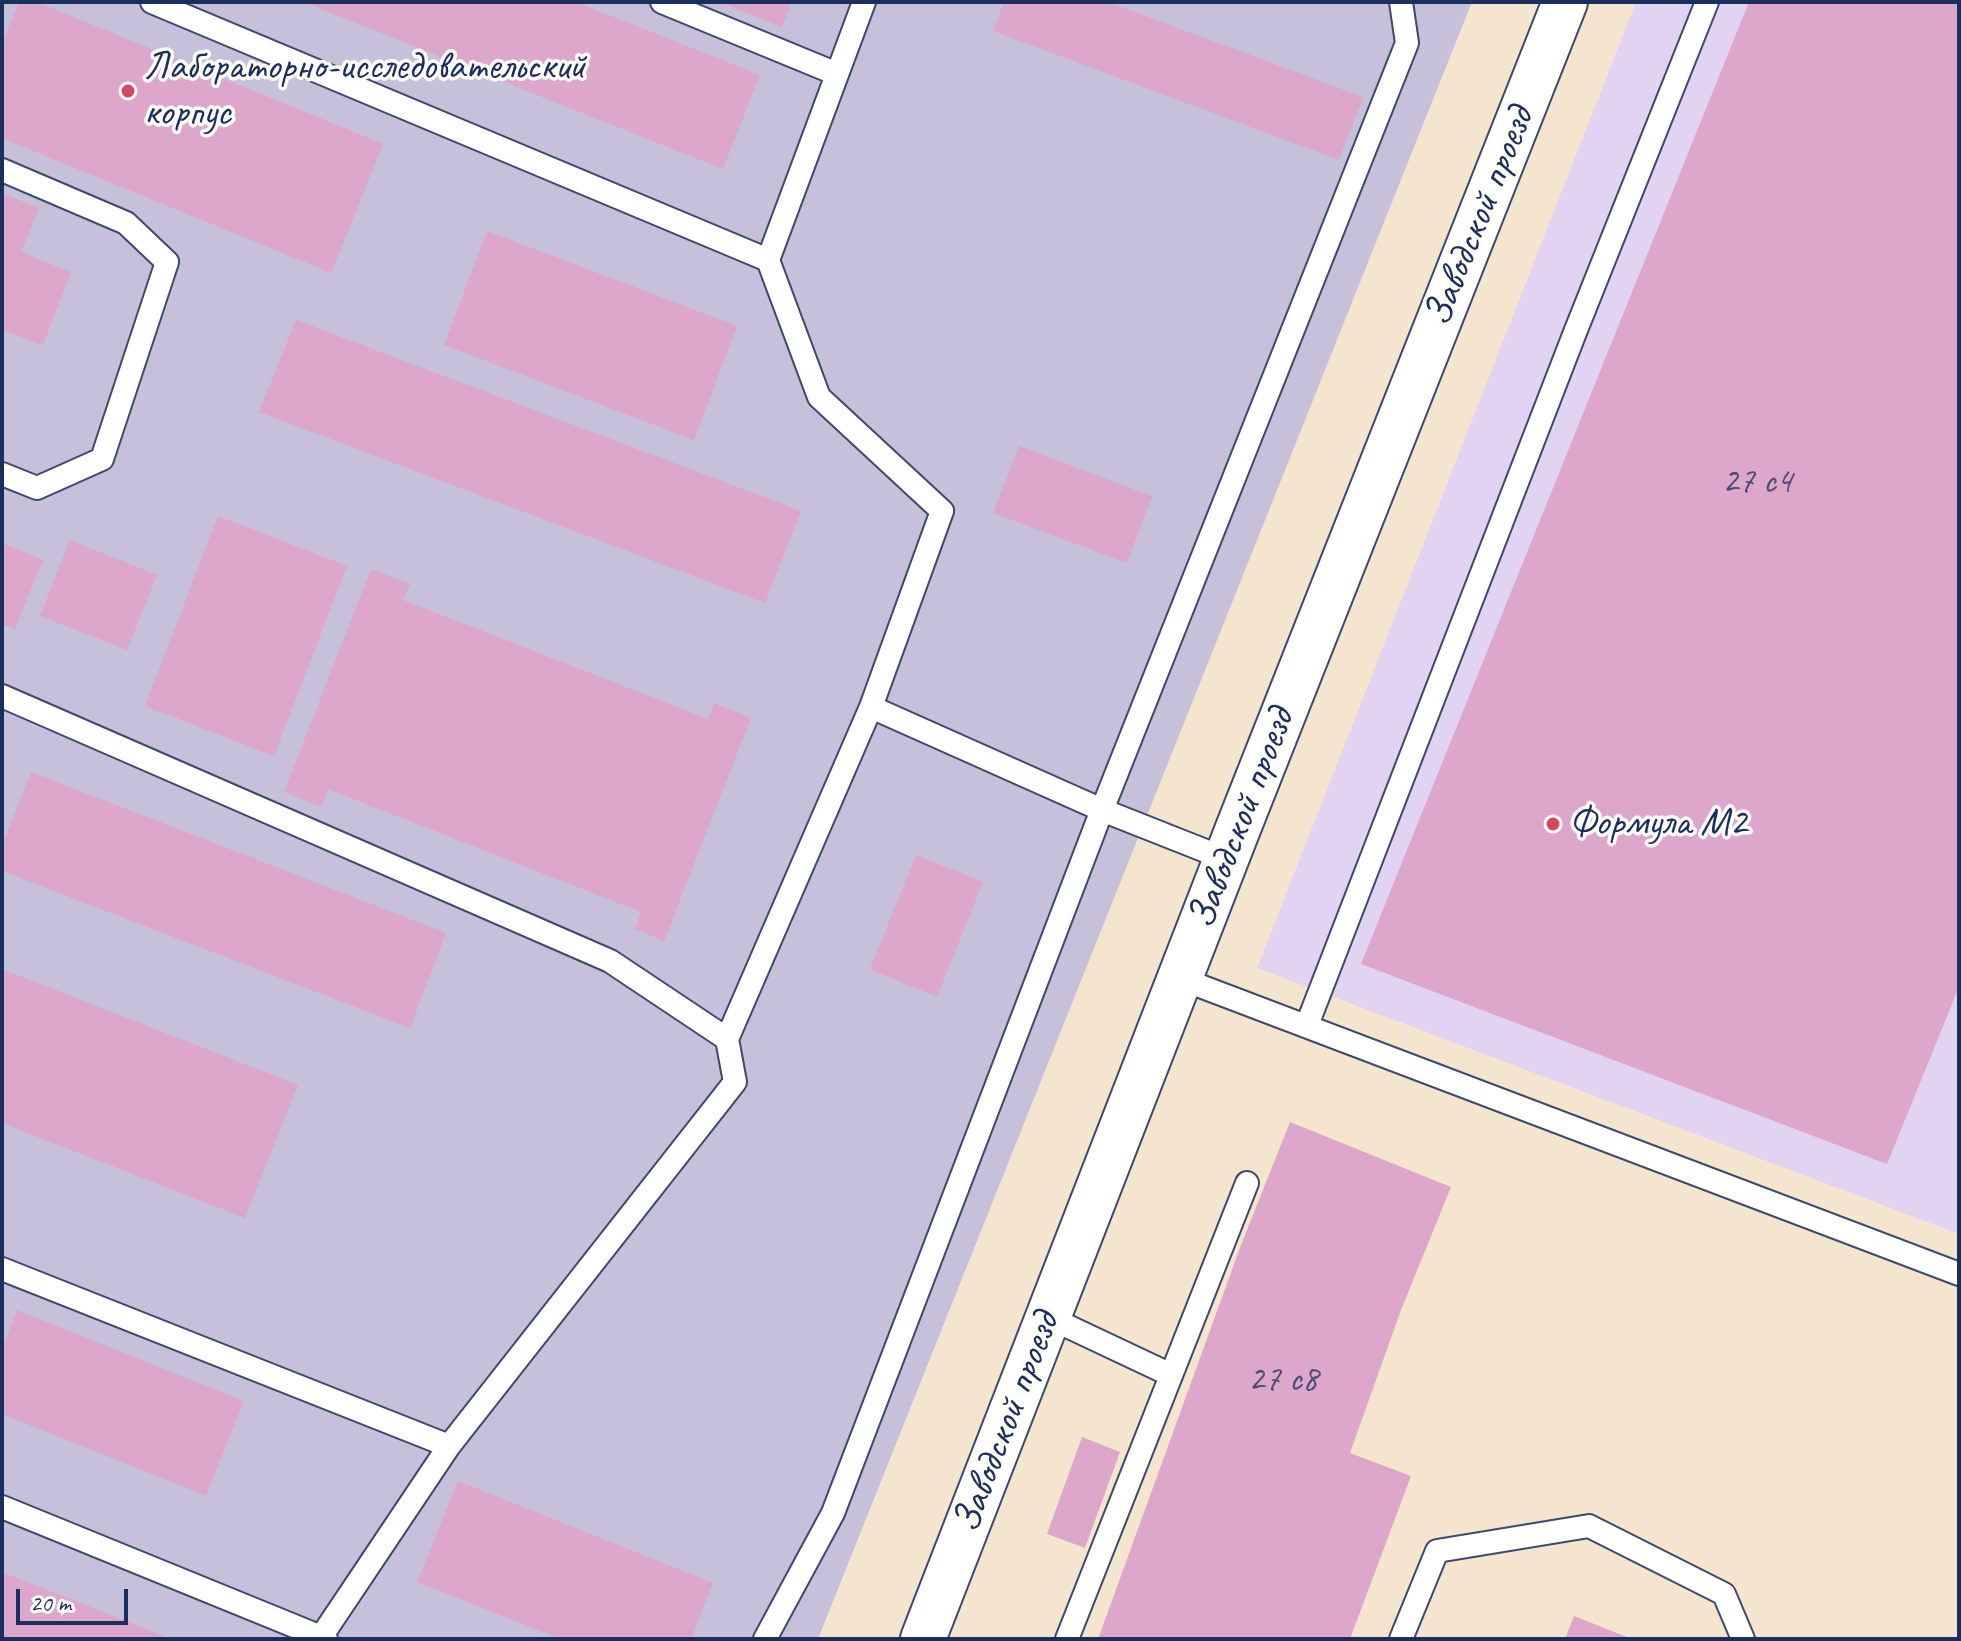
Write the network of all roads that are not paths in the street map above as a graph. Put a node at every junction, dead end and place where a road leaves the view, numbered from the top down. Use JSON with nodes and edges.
{"nodes":[{"id":1,"x":152,"y":2,"type":"edge"},
{"id":2,"x":662,"y":2,"type":"edge"},
{"id":3,"x":864,"y":2,"type":"edge"},
{"id":4,"x":1401,"y":2,"type":"edge"},
{"id":5,"x":1565,"y":2,"type":"edge"},
{"id":6,"x":1707,"y":2,"type":"edge"},
{"id":7,"x":837,"y":74,"type":"junction"},
{"id":8,"x":2,"y":170,"type":"edge"},
{"id":9,"x":768,"y":260,"type":"junction"},
{"id":10,"x":2,"y":474,"type":"edge"},
{"id":11,"x":2,"y":696,"type":"edge"},
{"id":12,"x":871,"y":707,"type":"junction"},
{"id":13,"x":1102,"y":810,"type":"junction"},
{"id":14,"x":1226,"y":859,"type":"junction"},
{"id":15,"x":1179,"y":978,"type":"junction"},
{"id":16,"x":1307,"y":1025,"type":"junction"},
{"id":17,"x":727,"y":1039,"type":"junction"},
{"id":18,"x":1247,"y":1183,"type":"dead end"},
{"id":19,"x":2,"y":1269,"type":"edge"},
{"id":20,"x":1959,"y":1274,"type":"edge"},
{"id":21,"x":1048,"y":1317,"type":"junction"},
{"id":22,"x":1171,"y":1375,"type":"junction"},
{"id":23,"x":449,"y":1446,"type":"junction"},
{"id":24,"x":2,"y":1507,"type":"edge"},
{"id":25,"x":324,"y":1638,"type":"edge"},
{"id":26,"x":765,"y":1639,"type":"edge"},
{"id":27,"x":923,"y":1639,"type":"edge"},
{"id":28,"x":1067,"y":1639,"type":"edge"},
{"id":29,"x":1401,"y":1639,"type":"edge"},
{"id":30,"x":1743,"y":1639,"type":"edge"}],
"edges":[{"from":1,"to":9,"type":"lane"},
{"from":2,"to":7,"type":"lane"},
{"from":3,"to":7,"type":"lane"},
{"from":4,"to":13,"type":"lane"},
{"from":5,"to":14,"type":"street","name":"Заводской проезд"},
{"from":6,"to":16,"type":"lane"},
{"from":7,"to":9,"type":"lane"},
{"from":8,"to":10,"type":"lane"},
{"from":9,"to":12,"type":"lane"},
{"from":11,"to":17,"type":"lane"},
{"from":12,"to":13,"type":"lane"},
{"from":12,"to":17,"type":"lane"},
{"from":13,"to":14,"type":"lane"},
{"from":13,"to":26,"type":"lane"},
{"from":14,"to":15,"type":"street","name":"Заводской проезд"},
{"from":15,"to":16,"type":"lane"},
{"from":15,"to":21,"type":"street","name":"Заводской проезд"},
{"from":16,"to":20,"type":"lane"},
{"from":17,"to":23,"type":"lane"},
{"from":18,"to":22,"type":"lane"},
{"from":19,"to":23,"type":"lane"},
{"from":21,"to":22,"type":"lane"},
{"from":21,"to":27,"type":"street","name":"Заводской проезд"},
{"from":22,"to":28,"type":"lane"},
{"from":23,"to":25,"type":"lane"},
{"from":24,"to":25,"type":"lane"},
{"from":29,"to":30,"type":"lane"}]}
